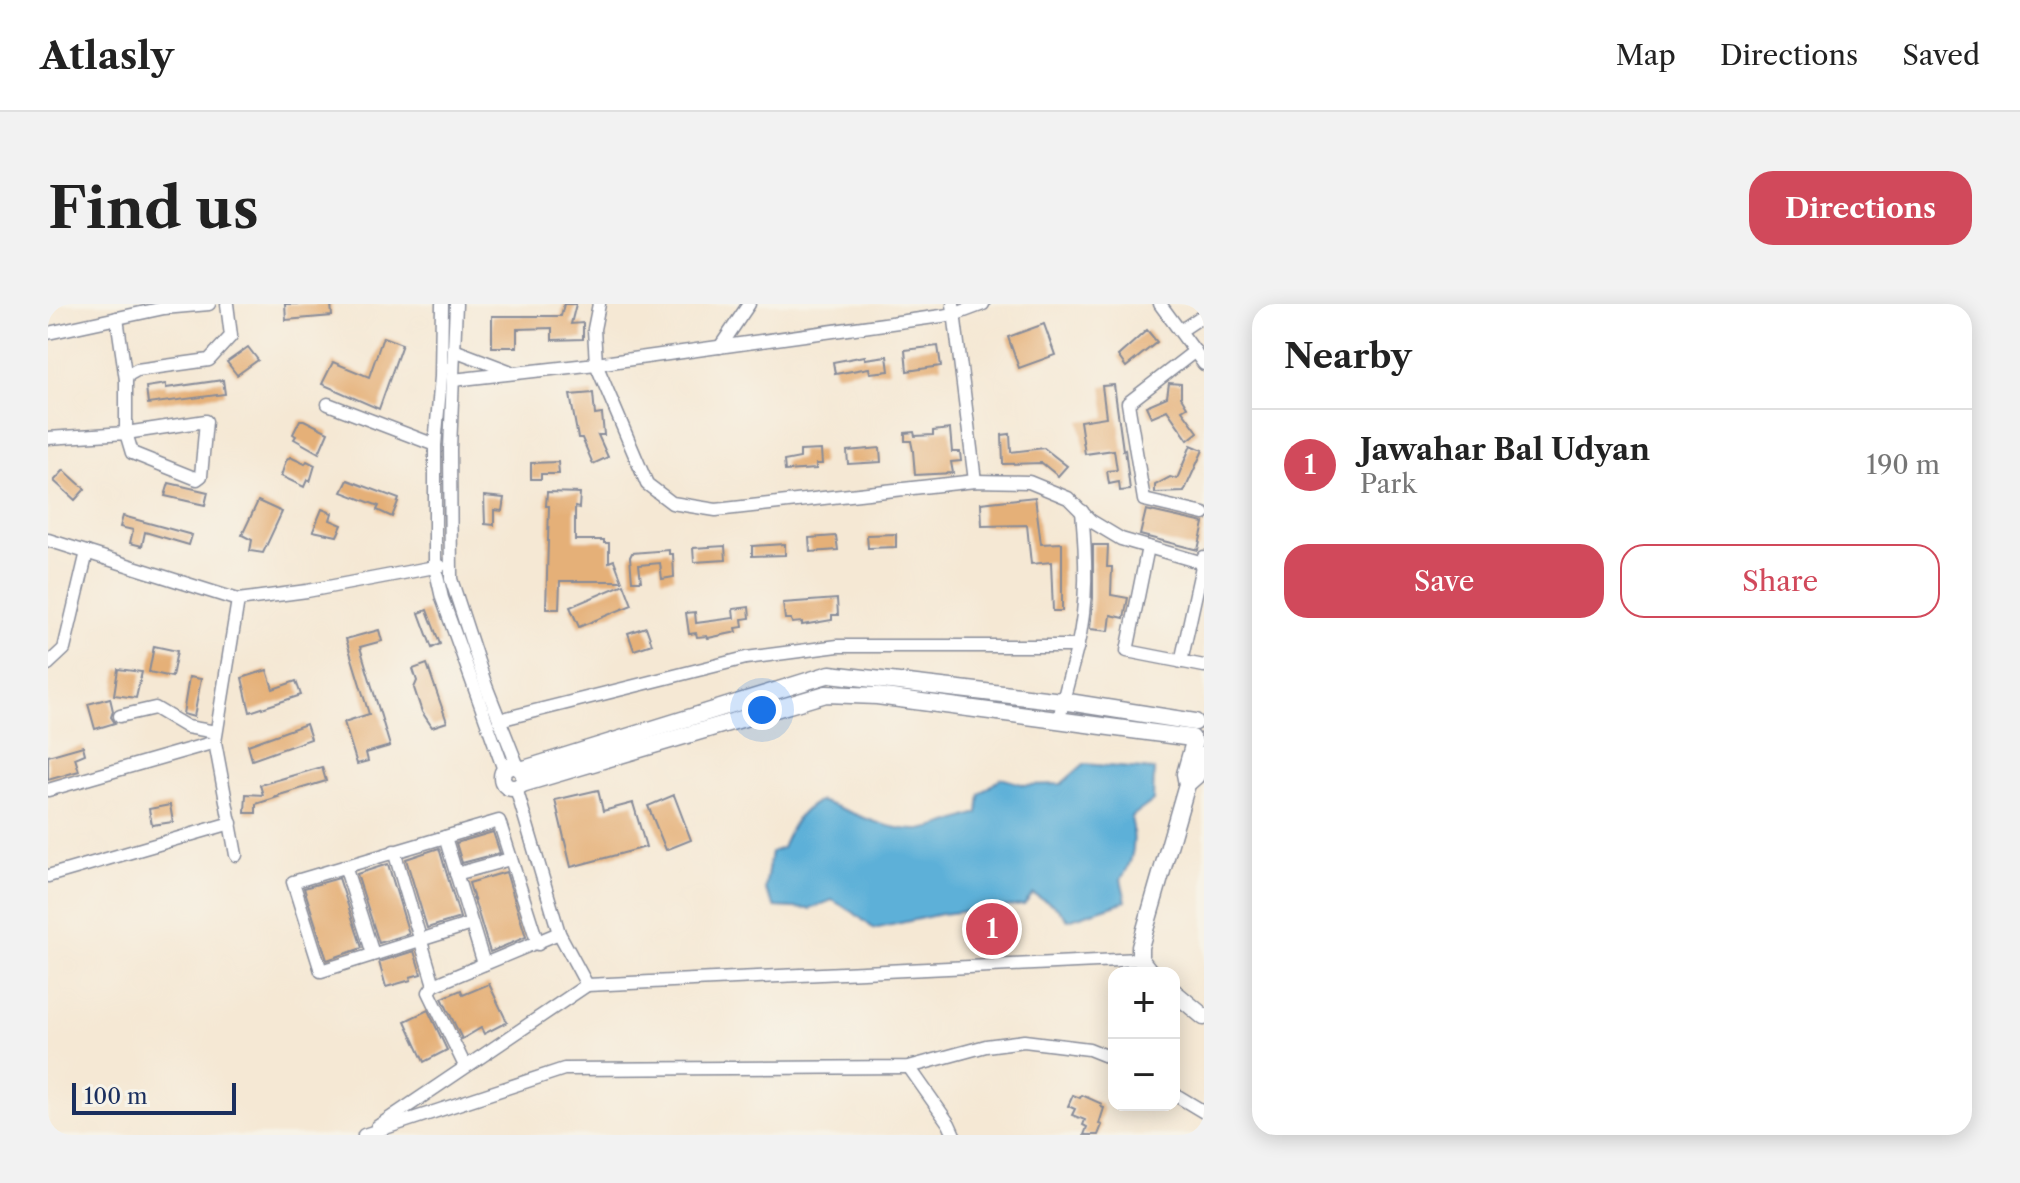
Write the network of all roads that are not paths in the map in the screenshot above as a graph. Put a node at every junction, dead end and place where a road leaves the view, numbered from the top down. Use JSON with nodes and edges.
{"nodes":[{"id":1,"x":209,"y":304,"type":"edge"},
{"id":2,"x":227,"y":304,"type":"edge"},
{"id":3,"x":442,"y":304,"type":"edge"},
{"id":4,"x":456,"y":304,"type":"edge"},
{"id":5,"x":599,"y":304,"type":"edge"},
{"id":6,"x":749,"y":304,"type":"edge"},
{"id":7,"x":983,"y":304,"type":"edge"},
{"id":8,"x":1160,"y":304,"type":"edge"},
{"id":9,"x":144,"y":308,"type":"edge"},
{"id":10,"x":954,"y":309,"type":"edge"},
{"id":11,"x":1204,"y":315,"type":"edge"},
{"id":12,"x":117,"y":318,"type":"junction"},
{"id":13,"x":1180,"y":331,"type":"junction"},
{"id":14,"x":48,"y":333,"type":"edge"},
{"id":15,"x":720,"y":347,"type":"junction"},
{"id":16,"x":454,"y":350,"type":"junction"},
{"id":17,"x":1195,"y":351,"type":"junction"},
{"id":18,"x":596,"y":364,"type":"junction"},
{"id":19,"x":1204,"y":364,"type":"edge"},
{"id":20,"x":512,"y":372,"type":"junction"},
{"id":21,"x":126,"y":380,"type":"junction"},
{"id":22,"x":453,"y":380,"type":"junction"},
{"id":23,"x":328,"y":404,"type":"dead end"},
{"id":24,"x":126,"y":433,"type":"junction"},
{"id":25,"x":48,"y":438,"type":"edge"},
{"id":26,"x":435,"y":445,"type":"junction"},
{"id":27,"x":975,"y":481,"type":"junction"},
{"id":28,"x":1082,"y":511,"type":"junction"},
{"id":29,"x":1204,"y":514,"type":"edge"},
{"id":30,"x":48,"y":540,"type":"edge"},
{"id":31,"x":1148,"y":547,"type":"junction"},
{"id":32,"x":87,"y":552,"type":"junction"},
{"id":33,"x":1203,"y":560,"type":"edge"},
{"id":34,"x":449,"y":565,"type":"junction"},
{"id":35,"x":435,"y":567,"type":"junction"},
{"id":36,"x":238,"y":600,"type":"junction"},
{"id":37,"x":1078,"y":646,"type":"junction"},
{"id":38,"x":1181,"y":662,"type":"junction"},
{"id":39,"x":48,"y":664,"type":"edge"},
{"id":40,"x":1204,"y":666,"type":"edge"},
{"id":41,"x":1062,"y":701,"type":"junction"},
{"id":42,"x":120,"y":716,"type":"dead end"},
{"id":43,"x":499,"y":720,"type":"junction"},
{"id":44,"x":1059,"y":721,"type":"junction"},
{"id":45,"x":1200,"y":732,"type":"edge"},
{"id":46,"x":216,"y":737,"type":"junction"},
{"id":47,"x":516,"y":776,"type":"junction"},
{"id":48,"x":48,"y":790,"type":"edge"},
{"id":49,"x":231,"y":823,"type":"junction"},
{"id":50,"x":445,"y":837,"type":"junction"},
{"id":51,"x":394,"y":851,"type":"junction"},
{"id":52,"x":236,"y":855,"type":"dead end"},
{"id":53,"x":510,"y":859,"type":"junction"},
{"id":54,"x":345,"y":866,"type":"junction"},
{"id":55,"x":456,"y":874,"type":"junction"},
{"id":56,"x":48,"y":876,"type":"edge"},
{"id":57,"x":471,"y":924,"type":"junction"},
{"id":58,"x":559,"y":933,"type":"junction"},
{"id":59,"x":422,"y":939,"type":"junction"},
{"id":60,"x":538,"y":944,"type":"junction"},
{"id":61,"x":373,"y":954,"type":"junction"},
{"id":62,"x":1140,"y":959,"type":"junction"},
{"id":63,"x":484,"y":964,"type":"junction"},
{"id":64,"x":1146,"y":967,"type":"edge"},
{"id":65,"x":434,"y":985,"type":"junction"},
{"id":66,"x":587,"y":985,"type":"junction"},
{"id":67,"x":1180,"y":997,"type":"edge"},
{"id":68,"x":1204,"y":1017,"type":"edge"},
{"id":69,"x":1108,"y":1057,"type":"edge"},
{"id":70,"x":465,"y":1066,"type":"junction"},
{"id":71,"x":909,"y":1067,"type":"junction"},
{"id":72,"x":1180,"y":1098,"type":"edge"},
{"id":73,"x":1204,"y":1112,"type":"edge"},
{"id":74,"x":365,"y":1135,"type":"edge"},
{"id":75,"x":954,"y":1135,"type":"edge"}],
"edges":[{"from":1,"to":9,"type":"street"},
{"from":2,"to":21,"type":"street"},
{"from":3,"to":26,"type":"street"},
{"from":4,"to":16,"type":"street"},
{"from":5,"to":18,"type":"street"},
{"from":6,"to":15,"type":"street"},
{"from":7,"to":10,"type":"street"},
{"from":8,"to":13,"type":"street"},
{"from":9,"to":12,"type":"street"},
{"from":10,"to":15,"type":"street"},
{"from":10,"to":27,"type":"street"},
{"from":11,"to":13,"type":"street"},
{"from":12,"to":14,"type":"street"},
{"from":12,"to":21,"type":"street"},
{"from":13,"to":17,"type":"street"},
{"from":15,"to":18,"type":"street"},
{"from":16,"to":20,"type":"street"},
{"from":16,"to":22,"type":"street"},
{"from":17,"to":19,"type":"street"},
{"from":17,"to":29,"type":"street"},
{"from":18,"to":20,"type":"street"},
{"from":18,"to":27,"type":"street"},
{"from":20,"to":22,"type":"street"},
{"from":21,"to":24,"type":"street"},
{"from":22,"to":34,"type":"street"},
{"from":23,"to":26,"type":"street"},
{"from":24,"to":24,"type":"street"},
{"from":24,"to":25,"type":"street"},
{"from":26,"to":35,"type":"street"},
{"from":27,"to":28,"type":"street"},
{"from":28,"to":31,"type":"street"},
{"from":28,"to":37,"type":"street"},
{"from":30,"to":32,"type":"street"},
{"from":31,"to":33,"type":"street"},
{"from":31,"to":38,"type":"street"},
{"from":32,"to":36,"type":"street"},
{"from":32,"to":39,"type":"street"},
{"from":33,"to":38,"type":"street"},
{"from":34,"to":35,"type":"street"},
{"from":34,"to":43,"type":"street"},
{"from":35,"to":36,"type":"street"},
{"from":35,"to":47,"type":"street"},
{"from":36,"to":46,"type":"street"},
{"from":37,"to":41,"type":"street"},
{"from":37,"to":43,"type":"street"},
{"from":38,"to":40,"type":"street"},
{"from":41,"to":44,"type":"street"},
{"from":41,"to":45,"type":"main road"},
{"from":41,"to":47,"type":"main road"},
{"from":42,"to":46,"type":"street"},
{"from":43,"to":47,"type":"street"},
{"from":44,"to":45,"type":"main road"},
{"from":44,"to":47,"type":"main road"},
{"from":45,"to":62,"type":"main road"},
{"from":46,"to":48,"type":"street"},
{"from":46,"to":49,"type":"street"},
{"from":47,"to":58,"type":"street"},
{"from":49,"to":52,"type":"street"},
{"from":49,"to":56,"type":"street"},
{"from":50,"to":51,"type":"street"},
{"from":50,"to":53,"type":"street"},
{"from":50,"to":55,"type":"street"},
{"from":51,"to":54,"type":"street"},
{"from":51,"to":59,"type":"street"},
{"from":53,"to":55,"type":"street"},
{"from":53,"to":60,"type":"street"},
{"from":54,"to":61,"type":"street"},
{"from":54,"to":61,"type":"street"},
{"from":55,"to":57,"type":"street"},
{"from":57,"to":59,"type":"street"},
{"from":57,"to":63,"type":"street"},
{"from":58,"to":60,"type":"street"},
{"from":58,"to":66,"type":"street"},
{"from":59,"to":61,"type":"street"},
{"from":59,"to":65,"type":"street"},
{"from":60,"to":63,"type":"street"},
{"from":62,"to":64,"type":"main road"},
{"from":62,"to":66,"type":"street"},
{"from":63,"to":65,"type":"street"},
{"from":65,"to":70,"type":"street"},
{"from":66,"to":70,"type":"street"},
{"from":67,"to":68,"type":"main road"},
{"from":69,"to":71,"type":"street"},
{"from":70,"to":74,"type":"street"},
{"from":71,"to":74,"type":"street"},
{"from":71,"to":75,"type":"street"},
{"from":72,"to":73,"type":"street"}]}
